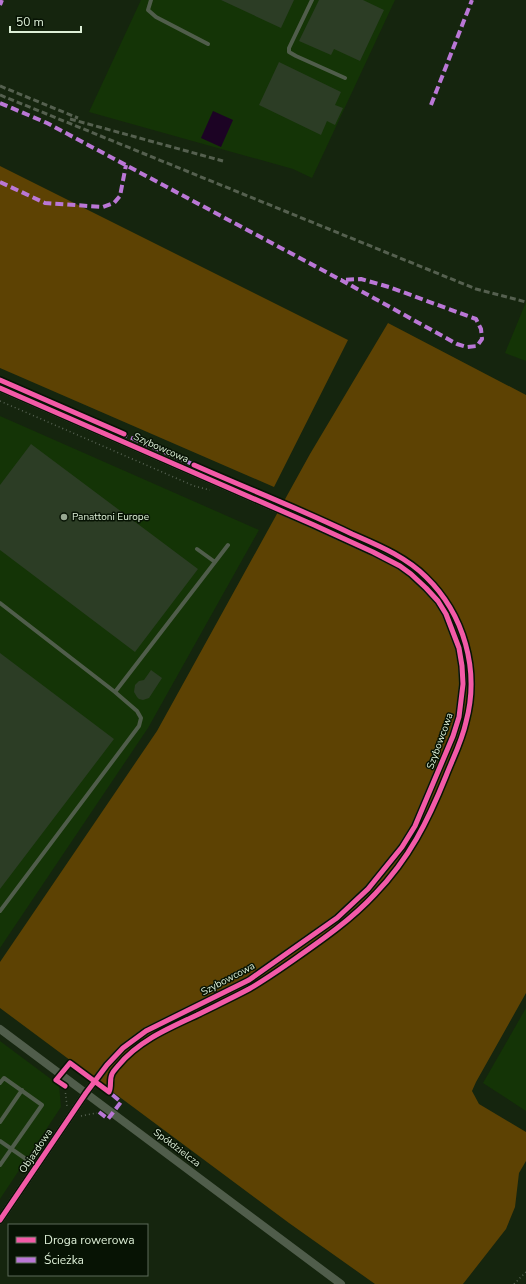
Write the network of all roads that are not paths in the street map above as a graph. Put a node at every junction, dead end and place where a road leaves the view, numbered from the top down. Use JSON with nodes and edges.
{"nodes":[{"id":1,"x":151,"y":0,"type":"edge"},
{"id":2,"x":312,"y":0,"type":"edge"},
{"id":3,"x":208,"y":44,"type":"dead end"},
{"id":4,"x":345,"y":78,"type":"dead end"},
{"id":5,"x":0,"y":388,"type":"edge"},
{"id":6,"x":228,"y":545,"type":"dead end"},
{"id":7,"x":197,"y":549,"type":"dead end"},
{"id":8,"x":215,"y":562,"type":"junction"},
{"id":9,"x":0,"y":603,"type":"edge"},
{"id":10,"x":115,"y":692,"type":"junction"},
{"id":11,"x":0,"y":911,"type":"edge"},
{"id":12,"x":0,"y":1029,"type":"edge"},
{"id":13,"x":0,"y":1083,"type":"edge"},
{"id":14,"x":22,"y":1090,"type":"junction"},
{"id":15,"x":86,"y":1093,"type":"junction"},
{"id":16,"x":0,"y":1122,"type":"edge"},
{"id":17,"x":0,"y":1141,"type":"edge"},
{"id":18,"x":12,"y":1149,"type":"junction"},
{"id":19,"x":0,"y":1165,"type":"edge"},
{"id":20,"x":36,"y":1166,"type":"junction"},
{"id":21,"x":0,"y":1220,"type":"edge"},
{"id":22,"x":341,"y":1284,"type":"edge"}],
"edges":[{"from":1,"to":3,"type":"lane"},
{"from":2,"to":4,"type":"lane"},
{"from":5,"to":15,"type":"street","name":"Szybowcowa"},
{"from":6,"to":8,"type":"lane"},
{"from":7,"to":8,"type":"lane"},
{"from":8,"to":10,"type":"lane"},
{"from":9,"to":10,"type":"lane"},
{"from":10,"to":11,"type":"lane"},
{"from":12,"to":15,"type":"street","name":"Spółdzielcza"},
{"from":13,"to":14,"type":"lane"},
{"from":14,"to":16,"type":"lane"},
{"from":14,"to":18,"type":"lane"},
{"from":15,"to":20,"type":"street","name":"Objazdowa"},
{"from":15,"to":22,"type":"street","name":"Spółdzielcza"},
{"from":17,"to":18,"type":"lane"},
{"from":18,"to":19,"type":"lane"},
{"from":18,"to":20,"type":"lane"},
{"from":20,"to":21,"type":"street","name":"Objazdowa"}]}
